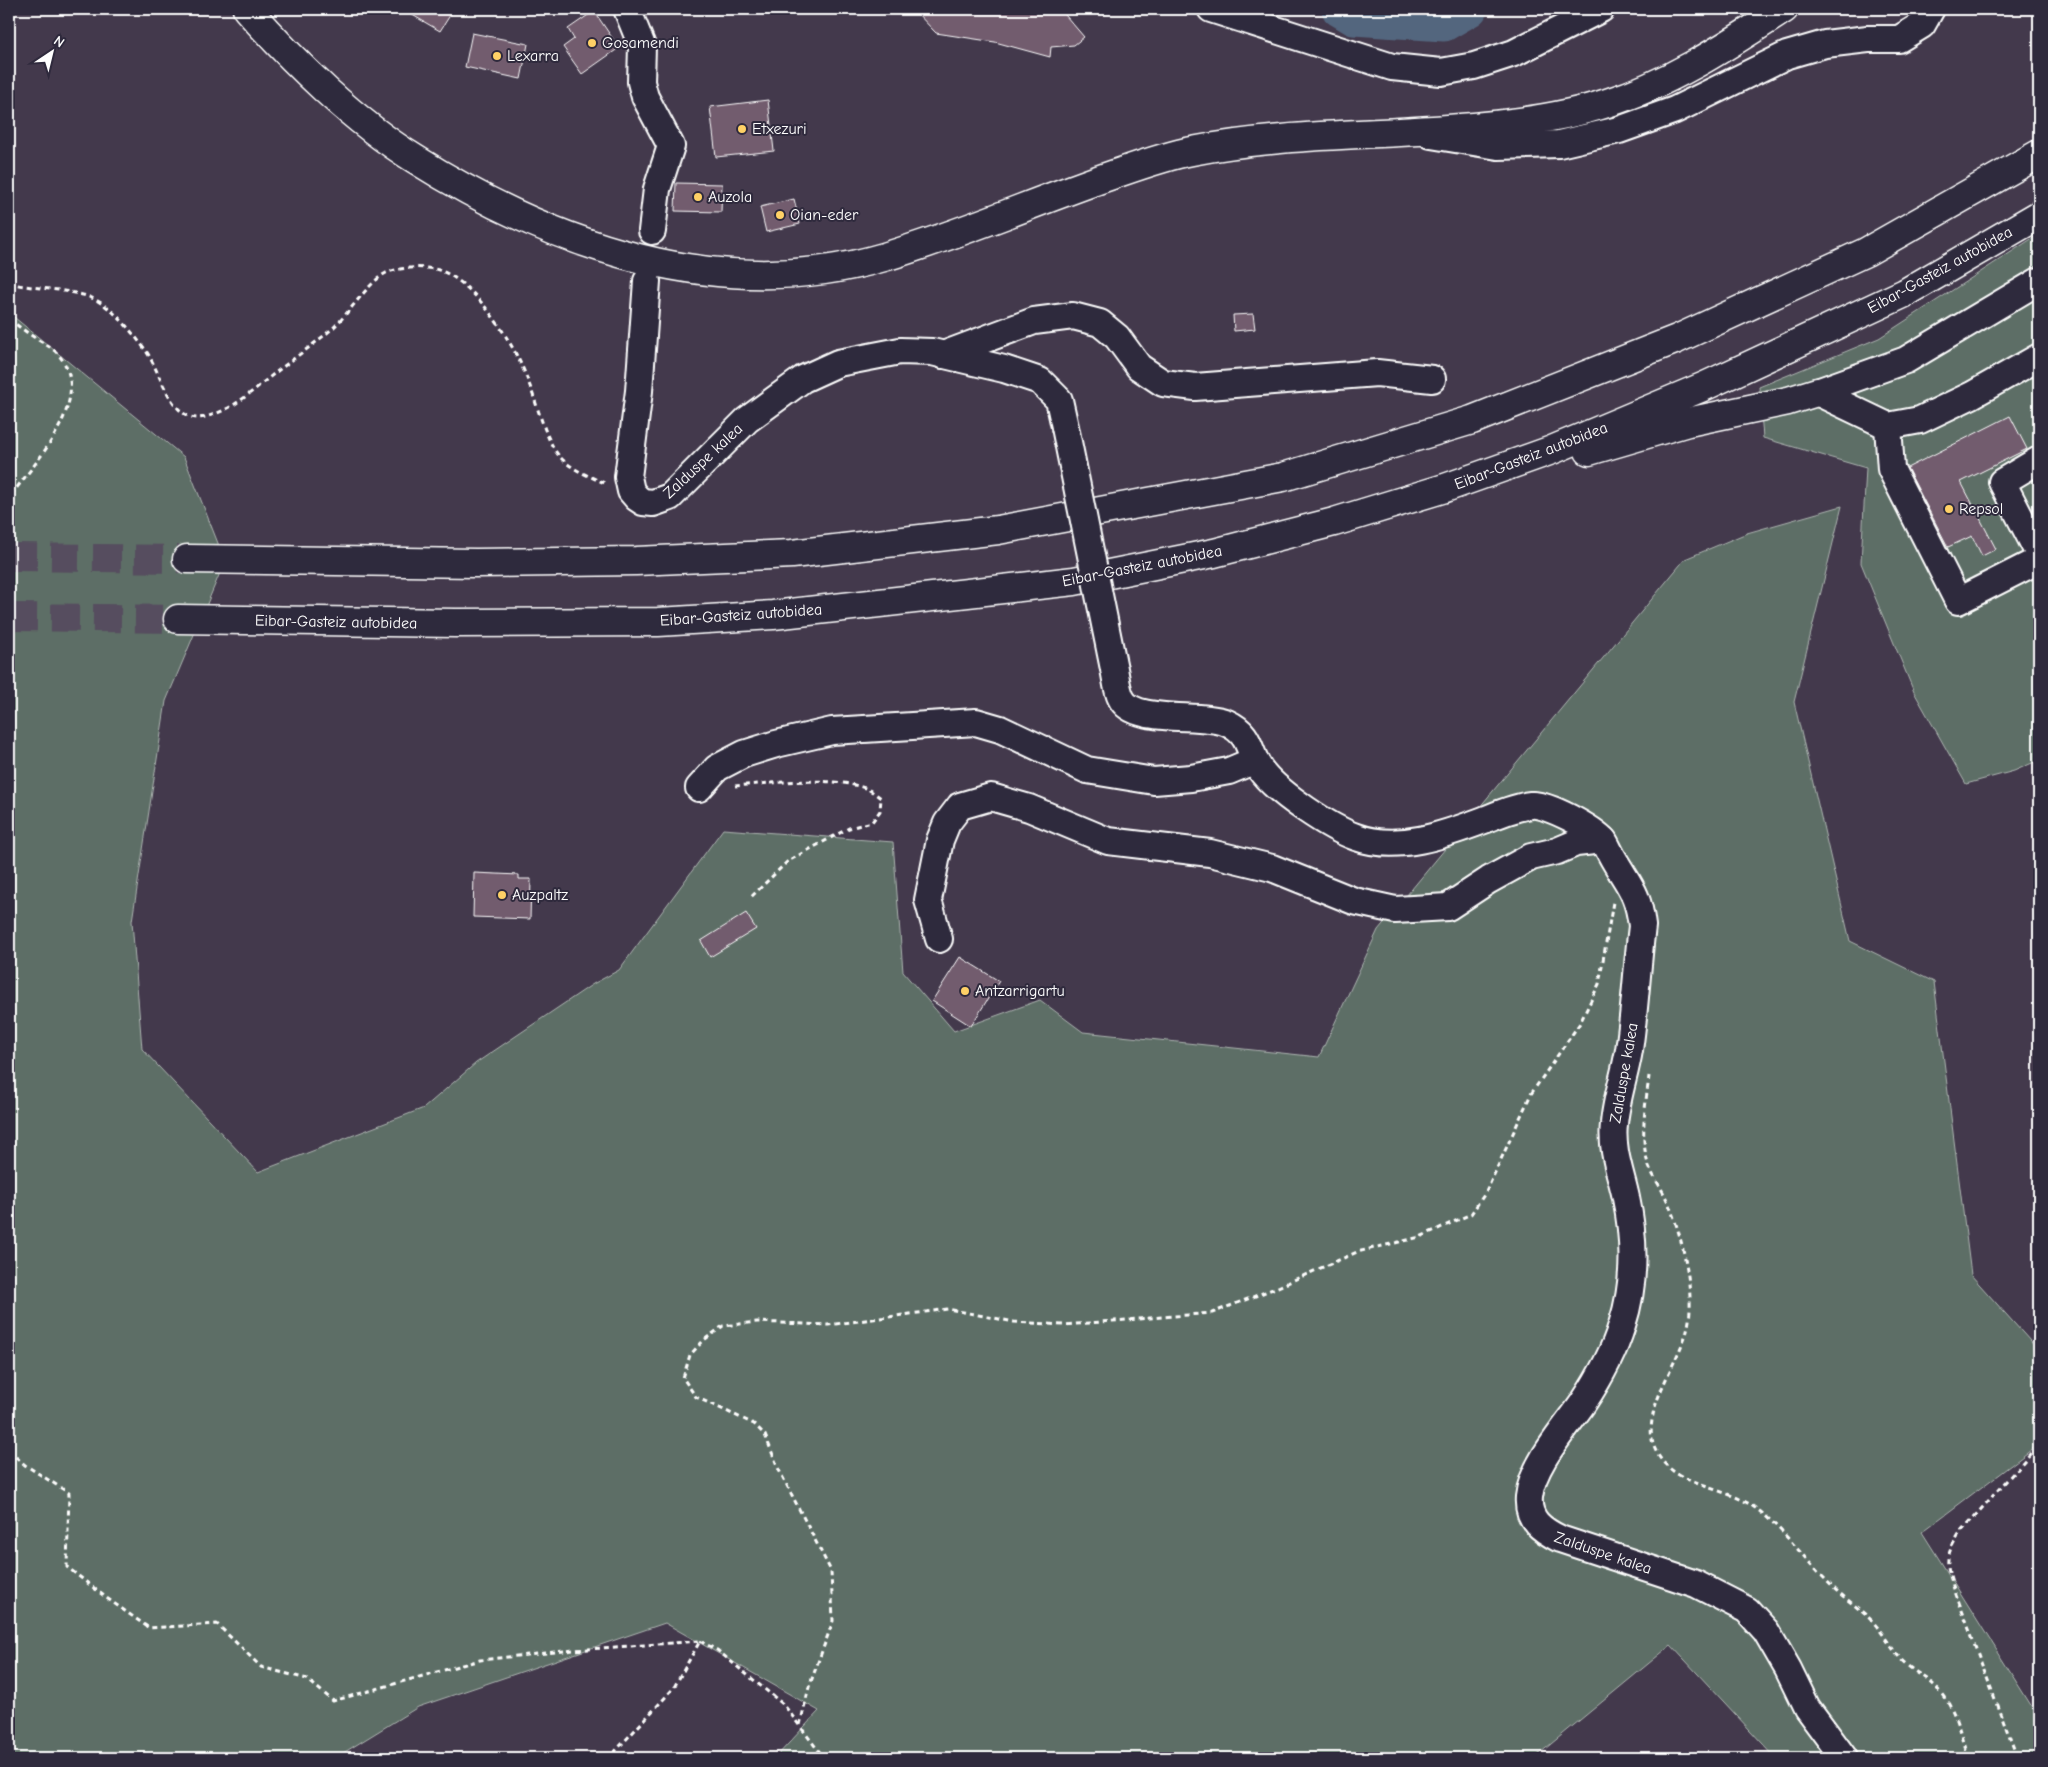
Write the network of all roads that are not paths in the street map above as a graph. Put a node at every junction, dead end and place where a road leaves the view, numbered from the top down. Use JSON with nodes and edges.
{"nodes":[{"id":1,"x":248,"y":9,"type":"edge"},
{"id":2,"x":628,"y":9,"type":"edge"},
{"id":3,"x":1211,"y":9,"type":"edge"},
{"id":4,"x":1601,"y":9,"type":"edge"},
{"id":5,"x":1784,"y":9,"type":"edge"},
{"id":6,"x":1931,"y":9,"type":"edge"},
{"id":7,"x":1408,"y":131,"type":"junction"},
{"id":8,"x":2039,"y":154,"type":"edge"},
{"id":9,"x":2039,"y":215,"type":"edge"},
{"id":10,"x":652,"y":232,"type":"dead end"},
{"id":11,"x":2039,"y":281,"type":"edge"},
{"id":12,"x":647,"y":282,"type":"dead end"},
{"id":13,"x":942,"y":355,"type":"junction"},
{"id":14,"x":2039,"y":357,"type":"edge"},
{"id":15,"x":1432,"y":379,"type":"dead end"},
{"id":16,"x":1817,"y":392,"type":"junction"},
{"id":17,"x":1888,"y":426,"type":"junction"},
{"id":18,"x":1552,"y":450,"type":"junction"},
{"id":19,"x":2039,"y":460,"type":"edge"},
{"id":20,"x":2039,"y":554,"type":"edge"},
{"id":21,"x":187,"y":559,"type":"tunnel mouth"},
{"id":22,"x":2039,"y":560,"type":"edge"},
{"id":23,"x":178,"y":619,"type":"tunnel mouth"},
{"id":24,"x":1254,"y":760,"type":"junction"},
{"id":25,"x":699,"y":788,"type":"road end"},
{"id":26,"x":1603,"y":840,"type":"junction"},
{"id":27,"x":939,"y":939,"type":"dead end"},
{"id":28,"x":1844,"y":1758,"type":"edge"}],
"edges":[{"from":1,"to":7,"type":"main road"},
{"from":2,"to":10,"type":"street"},
{"from":3,"to":4,"type":"street"},
{"from":5,"to":7,"type":"main road"},
{"from":6,"to":7,"type":"street"},
{"from":8,"to":21,"type":"main road"},
{"from":9,"to":18,"type":"main road","name":"Eibar-Gasteiz autobidea"},
{"from":11,"to":16,"type":"street"},
{"from":12,"to":13,"type":"street","name":"Zalduspe kalea"},
{"from":13,"to":15,"type":"street"},
{"from":13,"to":24,"type":"street","name":"Zalduspe kalea","bridge":true},
{"from":14,"to":17,"type":"street"},
{"from":16,"to":17,"type":"street"},
{"from":16,"to":18,"type":"main road"},
{"from":17,"to":22,"type":"street"},
{"from":18,"to":23,"type":"main road","name":"Eibar-Gasteiz autobidea"},
{"from":19,"to":20,"type":"street"},
{"from":24,"to":25,"type":"street"},
{"from":24,"to":26,"type":"street","name":"Zalduspe kalea"},
{"from":26,"to":27,"type":"street"},
{"from":26,"to":28,"type":"street","name":"Zalduspe kalea"}]}
